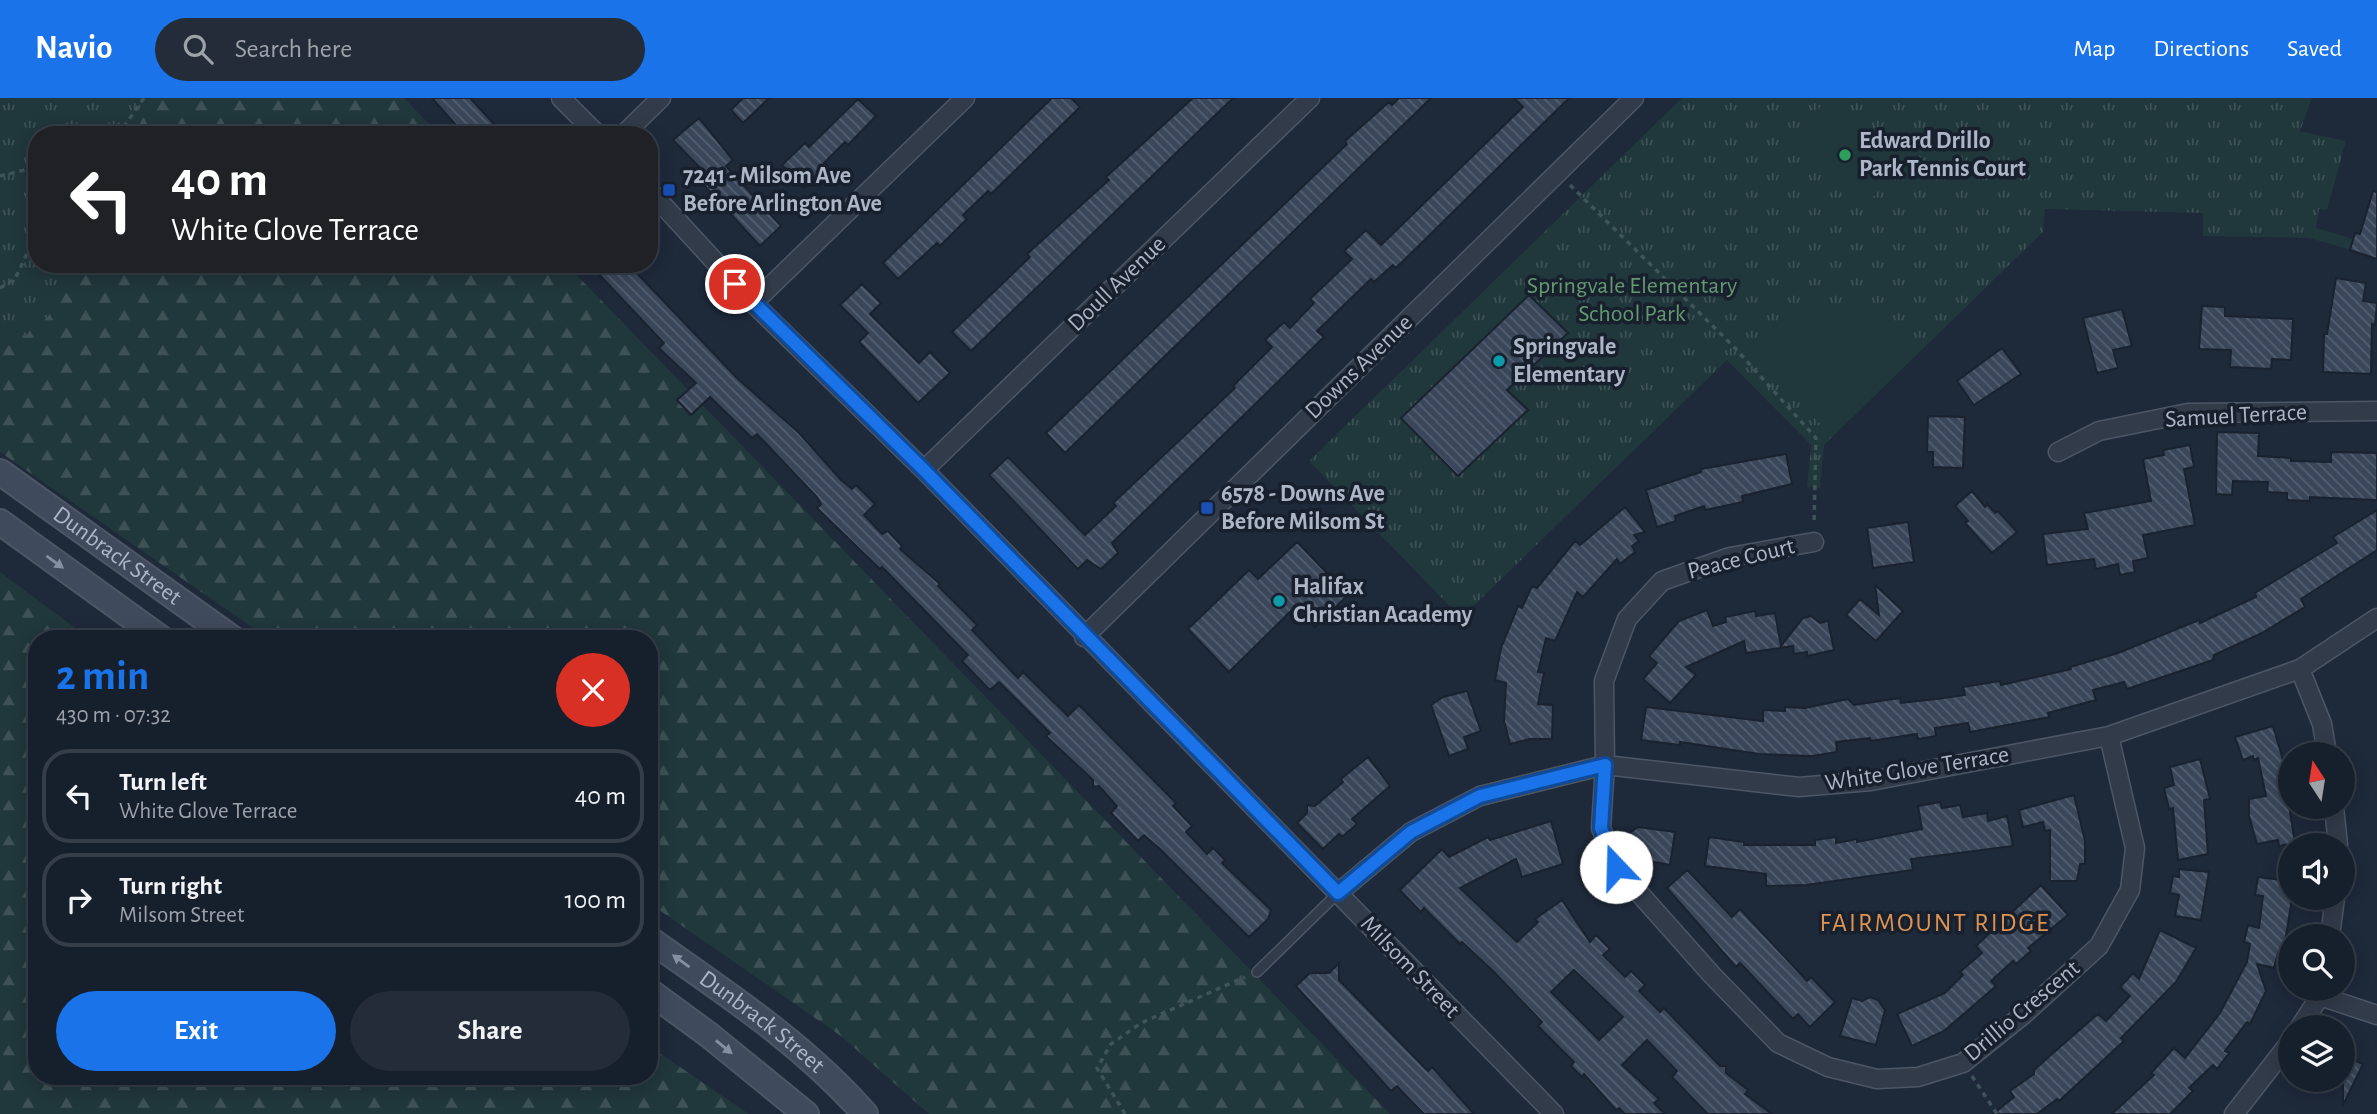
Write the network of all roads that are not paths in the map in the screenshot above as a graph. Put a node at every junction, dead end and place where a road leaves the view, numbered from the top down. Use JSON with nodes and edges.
{"nodes":[{"id":1,"x":561,"y":98,"type":"edge"},
{"id":2,"x":661,"y":98,"type":"edge"},
{"id":3,"x":965,"y":98,"type":"edge"},
{"id":4,"x":1310,"y":98,"type":"edge"},
{"id":5,"x":1634,"y":98,"type":"edge"},
{"id":6,"x":589,"y":126,"type":"edge"},
{"id":7,"x":632,"y":126,"type":"edge"},
{"id":8,"x":658,"y":200,"type":"edge"},
{"id":9,"x":752,"y":303,"type":"junction"},
{"id":10,"x":2377,"y":411,"type":"edge"},
{"id":11,"x":2058,"y":452,"type":"dead end"},
{"id":12,"x":924,"y":470,"type":"junction"},
{"id":13,"x":0,"y":471,"type":"edge"},
{"id":14,"x":0,"y":522,"type":"edge"},
{"id":15,"x":1814,"y":542,"type":"road end"},
{"id":16,"x":2377,"y":618,"type":"edge"},
{"id":17,"x":150,"y":630,"type":"edge"},
{"id":18,"x":221,"y":630,"type":"edge"},
{"id":19,"x":1084,"y":637,"type":"junction"},
{"id":20,"x":2300,"y":669,"type":"junction"},
{"id":21,"x":2109,"y":736,"type":"junction"},
{"id":22,"x":2325,"y":742,"type":"edge"},
{"id":23,"x":1605,"y":765,"type":"junction"},
{"id":24,"x":1338,"y":893,"type":"junction"},
{"id":25,"x":658,"y":945,"type":"edge"},
{"id":26,"x":1257,"y":972,"type":"road end"},
{"id":27,"x":658,"y":998,"type":"edge"},
{"id":28,"x":2341,"y":1001,"type":"edge"},
{"id":29,"x":2377,"y":1015,"type":"edge"},
{"id":30,"x":2278,"y":1058,"type":"edge"},
{"id":31,"x":806,"y":1114,"type":"edge"},
{"id":32,"x":865,"y":1114,"type":"edge"},
{"id":33,"x":1554,"y":1114,"type":"edge"},
{"id":34,"x":2234,"y":1114,"type":"edge"}],
"edges":[{"from":1,"to":6,"type":"street"},
{"from":2,"to":7,"type":"street"},
{"from":3,"to":9,"type":"street"},
{"from":4,"to":12,"type":"street","name":"Doull Avenue"},
{"from":5,"to":19,"type":"street","name":"Downs Avenue"},
{"from":8,"to":9,"type":"street","name":"Milsom Street"},
{"from":9,"to":12,"type":"street","name":"Milsom Street"},
{"from":10,"to":11,"type":"street","name":"Samuel Terrace"},
{"from":12,"to":19,"type":"street","name":"Milsom Street"},
{"from":13,"to":18,"type":"main road","name":"Dunbrack Street"},
{"from":14,"to":17,"type":"main road","name":"Dunbrack Street","one_way":true},
{"from":15,"to":23,"type":"street","name":"Peace Court"},
{"from":16,"to":20,"type":"street","name":"White Glove Terrace"},
{"from":19,"to":24,"type":"street","name":"Milsom Street"},
{"from":20,"to":21,"type":"street","name":"White Glove Terrace"},
{"from":20,"to":22,"type":"street"},
{"from":21,"to":23,"type":"street","name":"White Glove Terrace"},
{"from":21,"to":23,"type":"street","name":"Drillio Crescent"},
{"from":23,"to":24,"type":"street","name":"White Glove Terrace"},
{"from":24,"to":26,"type":"lane"},
{"from":24,"to":33,"type":"street","name":"Milsom Street"},
{"from":32,"to":25,"type":"main road","name":"Dunbrack Street","one_way":true},
{"from":27,"to":31,"type":"main road","name":"Dunbrack Street","one_way":true},
{"from":28,"to":29,"type":"street"},
{"from":30,"to":34,"type":"street"}]}
